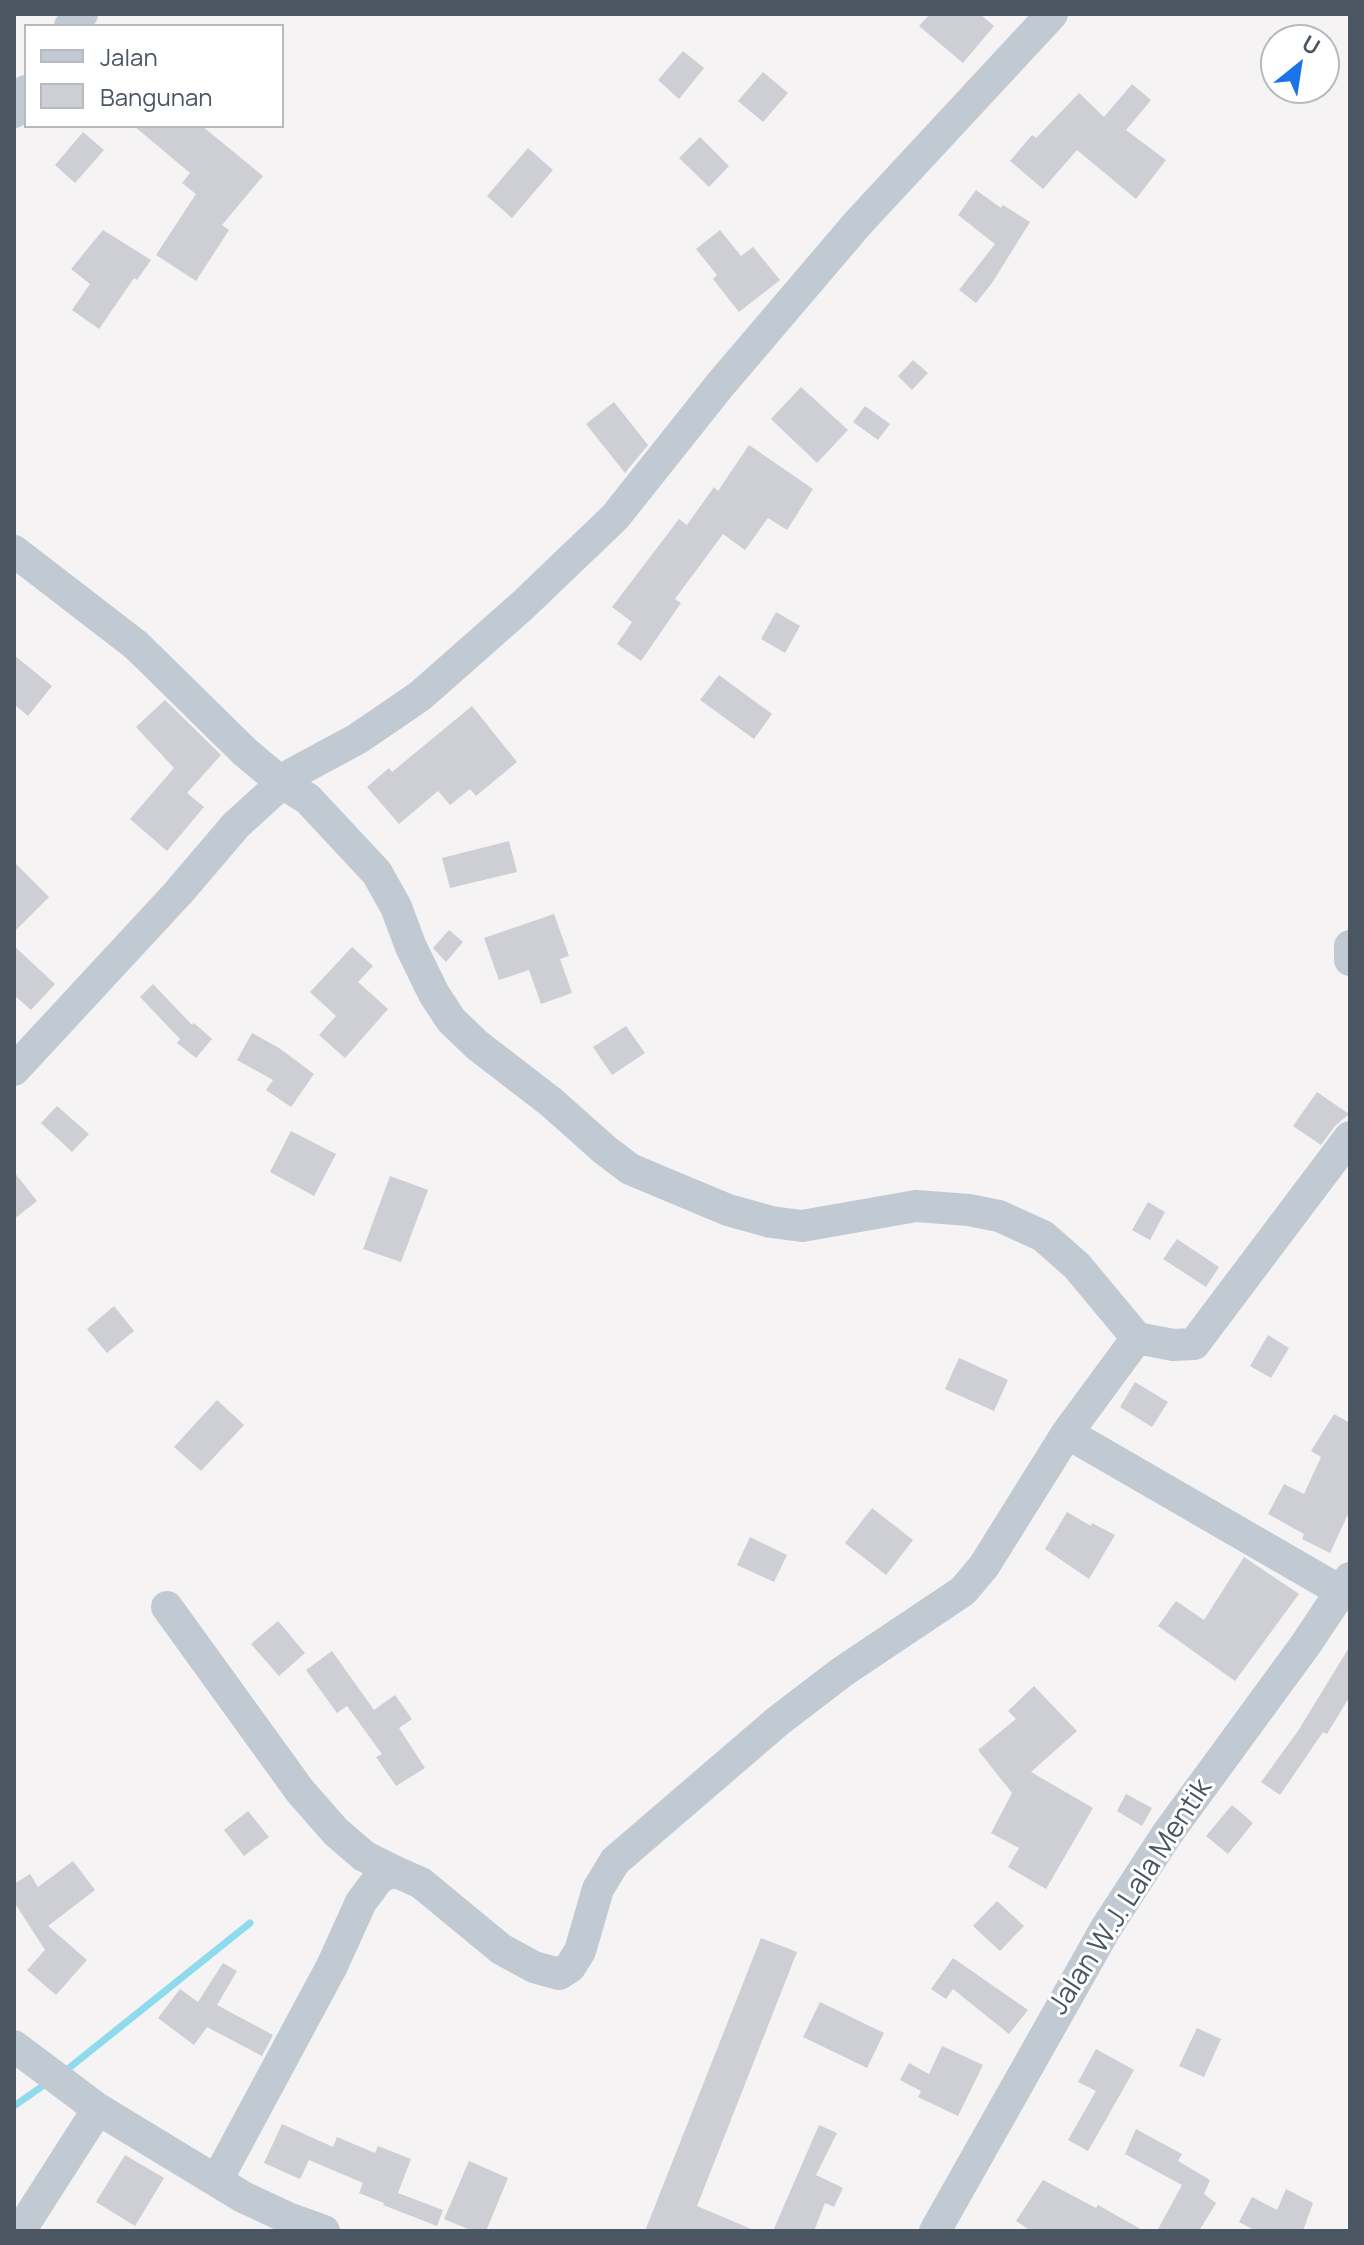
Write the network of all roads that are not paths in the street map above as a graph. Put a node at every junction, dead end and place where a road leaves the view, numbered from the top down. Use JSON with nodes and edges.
{"nodes":[{"id":1,"x":1052,"y":14,"type":"edge"},
{"id":2,"x":24,"y":94,"type":"edge"},
{"id":3,"x":14,"y":112,"type":"edge"},
{"id":4,"x":14,"y":551,"type":"edge"},
{"id":5,"x":282,"y":783,"type":"junction"},
{"id":6,"x":1350,"y":946,"type":"edge"},
{"id":7,"x":1350,"y":960,"type":"edge"},
{"id":8,"x":14,"y":1070,"type":"edge"},
{"id":9,"x":1350,"y":1137,"type":"edge"},
{"id":10,"x":1137,"y":1338,"type":"junction"},
{"id":11,"x":1067,"y":1433,"type":"junction"},
{"id":12,"x":1346,"y":1585,"type":"edge"},
{"id":13,"x":167,"y":1607,"type":"dead end"},
{"id":14,"x":394,"y":1871,"type":"junction"},
{"id":15,"x":14,"y":2046,"type":"edge"},
{"id":16,"x":88,"y":2101,"type":"junction"},
{"id":17,"x":217,"y":2180,"type":"junction"},
{"id":18,"x":20,"y":2231,"type":"edge"},
{"id":19,"x":324,"y":2231,"type":"edge"},
{"id":20,"x":935,"y":2231,"type":"edge"}],
"edges":[{"from":1,"to":5,"type":"street"},
{"from":2,"to":3,"type":"street"},
{"from":4,"to":5,"type":"street"},
{"from":5,"to":8,"type":"street"},
{"from":5,"to":10,"type":"street"},
{"from":6,"to":7,"type":"street"},
{"from":9,"to":10,"type":"street"},
{"from":10,"to":11,"type":"street"},
{"from":11,"to":12,"type":"street"},
{"from":11,"to":14,"type":"street"},
{"from":12,"to":20,"type":"street","name":"Jalan W.J. Lala Mentik"},
{"from":13,"to":14,"type":"street"},
{"from":14,"to":17,"type":"street"},
{"from":15,"to":16,"type":"street"},
{"from":16,"to":17,"type":"street"},
{"from":16,"to":18,"type":"street"},
{"from":17,"to":19,"type":"street"}]}
